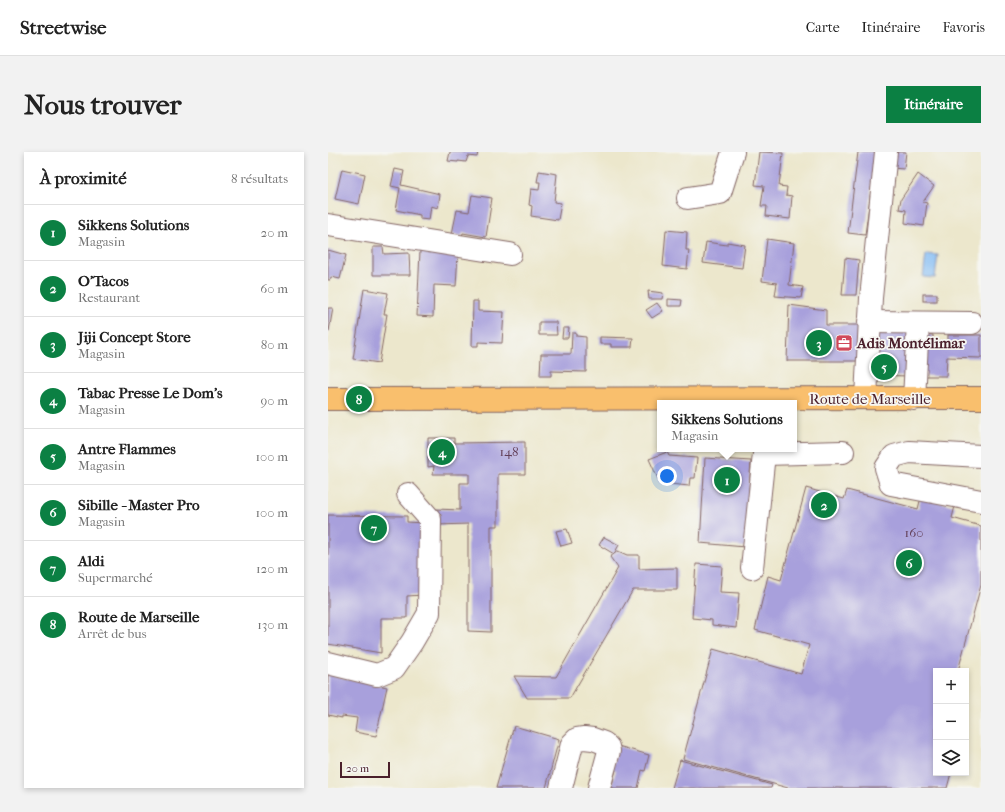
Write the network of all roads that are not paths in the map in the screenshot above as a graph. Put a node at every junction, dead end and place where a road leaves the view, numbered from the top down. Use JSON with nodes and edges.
{"nodes":[{"id":1,"x":733,"y":152,"type":"edge"},
{"id":2,"x":886,"y":152,"type":"edge"},
{"id":3,"x":688,"y":198,"type":"dead end"},
{"id":4,"x":328,"y":225,"type":"edge"},
{"id":5,"x":510,"y":254,"type":"dead end"},
{"id":6,"x":869,"y":322,"type":"junction"},
{"id":7,"x":918,"y":323,"type":"junction"},
{"id":8,"x":972,"y":323,"type":"dead end"},
{"id":9,"x":866,"y":398,"type":"junction"},
{"id":10,"x":914,"y":398,"type":"junction"},
{"id":11,"x":981,"y":398,"type":"edge"},
{"id":12,"x":328,"y":399,"type":"edge"},
{"id":13,"x":797,"y":400,"type":"edge"},
{"id":14,"x":657,"y":401,"type":"edge"},
{"id":15,"x":797,"y":451,"type":"edge"},
{"id":16,"x":764,"y":452,"type":"edge"},
{"id":17,"x":843,"y":452,"type":"dead end"},
{"id":18,"x":981,"y":456,"type":"edge"},
{"id":19,"x":408,"y":494,"type":"dead end"},
{"id":20,"x":981,"y":501,"type":"edge"},
{"id":21,"x":752,"y":568,"type":"dead end"},
{"id":22,"x":328,"y":663,"type":"edge"},
{"id":23,"x":561,"y":788,"type":"edge"},
{"id":24,"x":599,"y":788,"type":"edge"}],
"edges":[{"from":1,"to":3,"type":"street"},
{"from":2,"to":6,"type":"street"},
{"from":4,"to":5,"type":"street"},
{"from":6,"to":7,"type":"street"},
{"from":6,"to":9,"type":"street"},
{"from":7,"to":8,"type":"street"},
{"from":7,"to":10,"type":"street"},
{"from":9,"to":10,"type":"main road","name":"Route de Marseille"},
{"from":9,"to":13,"type":"main road","name":"Route de Marseille"},
{"from":10,"to":11,"type":"main road","name":"Route de Marseille"},
{"from":12,"to":14,"type":"main road","name":"Route de Marseille"},
{"from":15,"to":17,"type":"street"},
{"from":16,"to":21,"type":"street"},
{"from":18,"to":20,"type":"street"},
{"from":19,"to":22,"type":"street"},
{"from":23,"to":24,"type":"street"}]}
